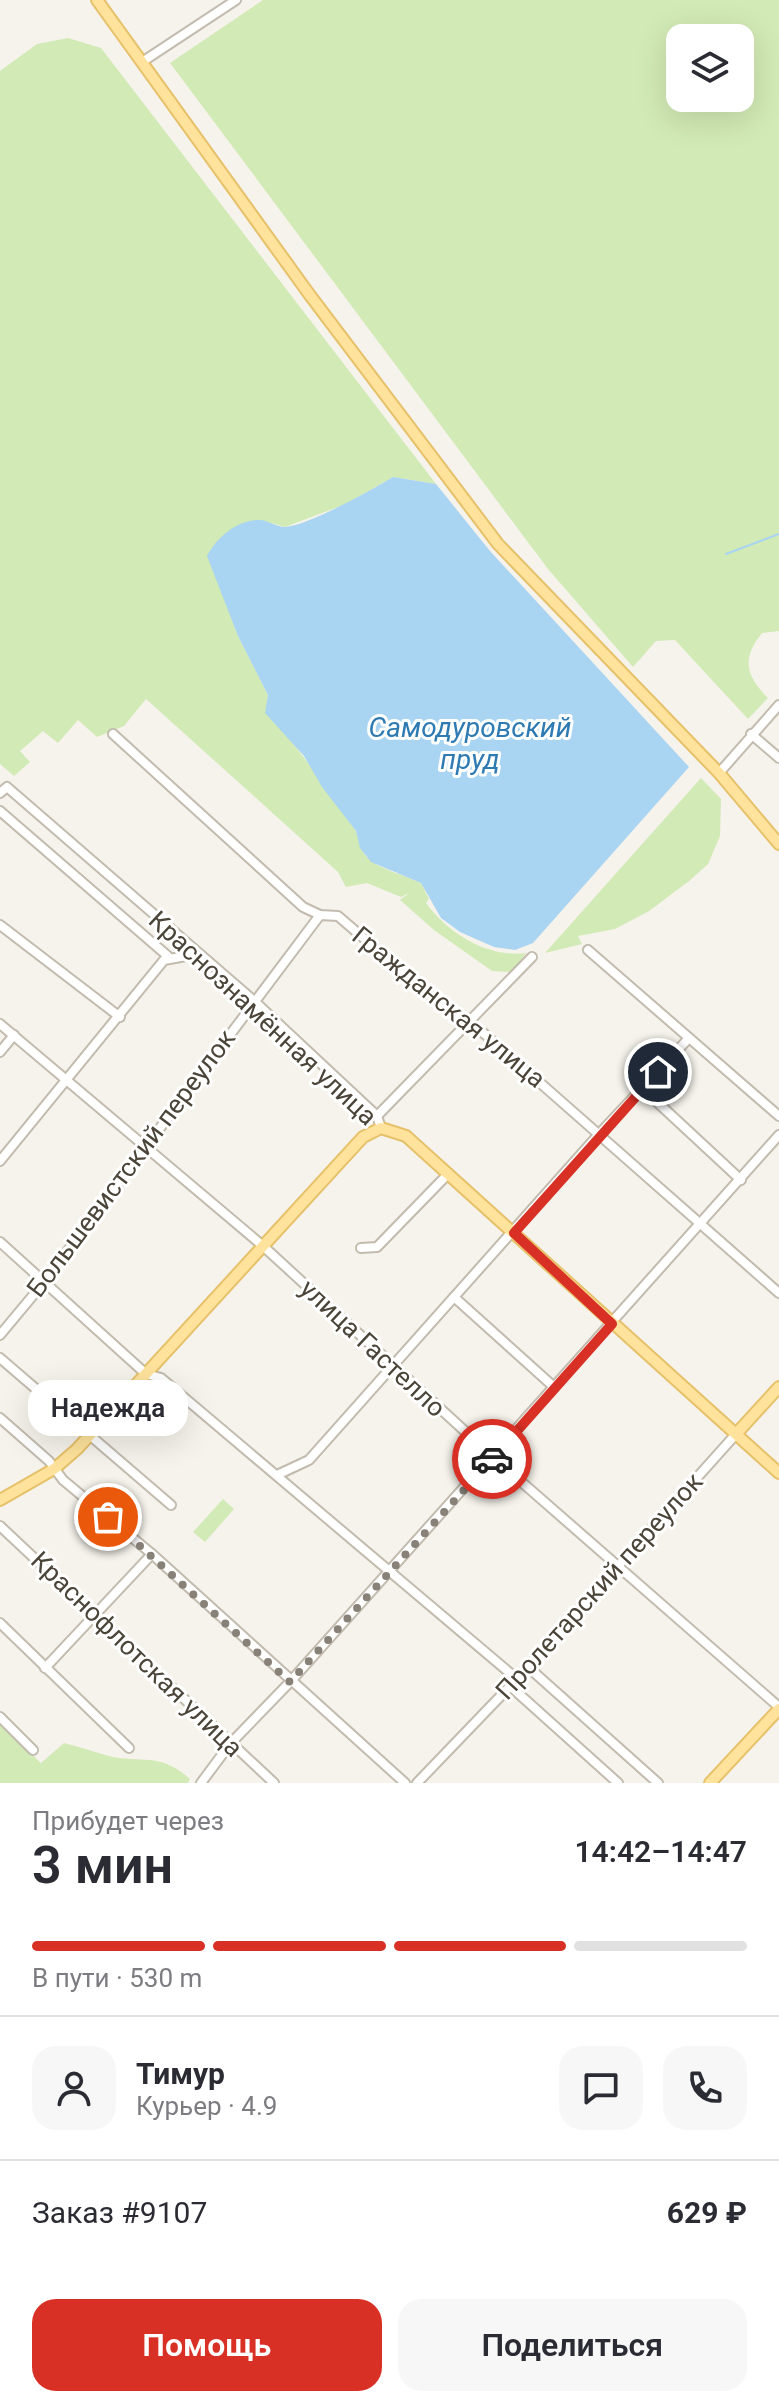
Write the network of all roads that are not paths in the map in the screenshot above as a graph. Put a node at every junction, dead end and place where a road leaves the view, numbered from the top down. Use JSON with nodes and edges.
{"nodes":[{"id":1,"x":97,"y":0,"type":"edge"},
{"id":2,"x":236,"y":0,"type":"edge"},
{"id":3,"x":142,"y":62,"type":"junction"},
{"id":4,"x":779,"y":705,"type":"edge"},
{"id":5,"x":113,"y":734,"type":"dead end"},
{"id":6,"x":751,"y":734,"type":"junction"},
{"id":7,"x":779,"y":758,"type":"edge"},
{"id":8,"x":719,"y":773,"type":"junction"},
{"id":9,"x":0,"y":793,"type":"edge"},
{"id":10,"x":0,"y":811,"type":"edge"},
{"id":11,"x":779,"y":844,"type":"edge"},
{"id":12,"x":320,"y":915,"type":"junction"},
{"id":13,"x":1,"y":927,"type":"edge"},
{"id":14,"x":588,"y":950,"type":"dead end"},
{"id":15,"x":197,"y":954,"type":"junction"},
{"id":16,"x":532,"y":957,"type":"dead end"},
{"id":17,"x":170,"y":958,"type":"junction"},
{"id":18,"x":253,"y":1000,"type":"junction"},
{"id":19,"x":120,"y":1017,"type":"junction"},
{"id":20,"x":0,"y":1024,"type":"edge"},
{"id":21,"x":467,"y":1027,"type":"junction"},
{"id":22,"x":14,"y":1035,"type":"junction"},
{"id":23,"x":689,"y":1038,"type":"junction"},
{"id":24,"x":0,"y":1052,"type":"edge"},
{"id":25,"x":65,"y":1077,"type":"junction"},
{"id":26,"x":642,"y":1088,"type":"junction"},
{"id":27,"x":377,"y":1116,"type":"junction"},
{"id":28,"x":779,"y":1116,"type":"edge"},
{"id":29,"x":381,"y":1128,"type":"junction"},
{"id":30,"x":600,"y":1133,"type":"junction"},
{"id":31,"x":779,"y":1135,"type":"edge"},
{"id":32,"x":144,"y":1145,"type":"junction"},
{"id":33,"x":0,"y":1161,"type":"edge"},
{"id":34,"x":448,"y":1174,"type":"junction"},
{"id":35,"x":741,"y":1180,"type":"junction"},
{"id":36,"x":702,"y":1224,"type":"junction"},
{"id":37,"x":514,"y":1233,"type":"junction"},
{"id":38,"x":0,"y":1242,"type":"edge"},
{"id":39,"x":263,"y":1246,"type":"junction"},
{"id":40,"x":361,"y":1248,"type":"dead end"},
{"id":41,"x":45,"y":1281,"type":"junction"},
{"id":42,"x":779,"y":1293,"type":"edge"},
{"id":43,"x":454,"y":1297,"type":"junction"},
{"id":44,"x":612,"y":1324,"type":"junction"},
{"id":45,"x":0,"y":1335,"type":"edge"},
{"id":46,"x":0,"y":1358,"type":"edge"},
{"id":47,"x":393,"y":1367,"type":"junction"},
{"id":48,"x":146,"y":1374,"type":"junction"},
{"id":49,"x":554,"y":1387,"type":"junction"},
{"id":50,"x":779,"y":1387,"type":"edge"},
{"id":51,"x":0,"y":1418,"type":"edge"},
{"id":52,"x":736,"y":1434,"type":"junction"},
{"id":53,"x":90,"y":1435,"type":"junction"},
{"id":54,"x":493,"y":1457,"type":"junction"},
{"id":55,"x":54,"y":1469,"type":"junction"},
{"id":56,"x":779,"y":1473,"type":"edge"},
{"id":57,"x":277,"y":1475,"type":"junction"},
{"id":58,"x":0,"y":1500,"type":"edge"},
{"id":59,"x":171,"y":1505,"type":"dead end"},
{"id":60,"x":0,"y":1526,"type":"edge"},
{"id":61,"x":152,"y":1554,"type":"junction"},
{"id":62,"x":619,"y":1566,"type":"junction"},
{"id":63,"x":387,"y":1571,"type":"junction"},
{"id":64,"x":96,"y":1613,"type":"junction"},
{"id":65,"x":0,"y":1623,"type":"edge"},
{"id":66,"x":528,"y":1667,"type":"junction"},
{"id":67,"x":45,"y":1668,"type":"junction"},
{"id":68,"x":517,"y":1679,"type":"junction"},
{"id":69,"x":290,"y":1682,"type":"junction"},
{"id":70,"x":510,"y":1686,"type":"junction"},
{"id":71,"x":779,"y":1708,"type":"edge"},
{"id":72,"x":0,"y":1717,"type":"edge"},
{"id":73,"x":230,"y":1744,"type":"junction"},
{"id":74,"x":129,"y":1748,"type":"dead end"},
{"id":75,"x":33,"y":1750,"type":"dead end"},
{"id":76,"x":201,"y":1783,"type":"edge"},
{"id":77,"x":274,"y":1783,"type":"edge"},
{"id":78,"x":405,"y":1783,"type":"edge"},
{"id":79,"x":417,"y":1783,"type":"edge"},
{"id":80,"x":618,"y":1783,"type":"edge"},
{"id":81,"x":658,"y":1783,"type":"edge"},
{"id":82,"x":710,"y":1783,"type":"edge"}],
"edges":[{"from":1,"to":3,"type":"main road"},
{"from":2,"to":3,"type":"street"},
{"from":3,"to":8,"type":"main road"},
{"from":4,"to":6,"type":"street"},
{"from":5,"to":12,"type":"street","name":"Гражданская улица"},
{"from":6,"to":7,"type":"street"},
{"from":6,"to":8,"type":"street"},
{"from":8,"to":11,"type":"main road"},
{"from":9,"to":15,"type":"street","name":"Краснознамённая улица"},
{"from":10,"to":17,"type":"street","name":"Краснознамённая улица"},
{"from":12,"to":18,"type":"street","name":"Большевистский переулок"},
{"from":12,"to":21,"type":"street","name":"Гражданская улица"},
{"from":13,"to":19,"type":"street"},
{"from":14,"to":23,"type":"street"},
{"from":15,"to":17,"type":"street"},
{"from":15,"to":18,"type":"street","name":"Краснознамённая улица"},
{"from":16,"to":21,"type":"street"},
{"from":17,"to":19,"type":"street"},
{"from":18,"to":27,"type":"street","name":"Краснознамённая улица"},
{"from":18,"to":32,"type":"street","name":"Большевистский переулок"},
{"from":19,"to":25,"type":"street"},
{"from":20,"to":22,"type":"street","name":"улица Гастелло"},
{"from":21,"to":27,"type":"street"},
{"from":21,"to":30,"type":"street","name":"Гражданская улица"},
{"from":22,"to":24,"type":"street"},
{"from":22,"to":25,"type":"street","name":"улица Гастелло"},
{"from":23,"to":26,"type":"street"},
{"from":23,"to":28,"type":"street"},
{"from":25,"to":32,"type":"street","name":"улица Гастелло"},
{"from":25,"to":33,"type":"street"},
{"from":26,"to":30,"type":"street"},
{"from":26,"to":35,"type":"street"},
{"from":27,"to":29,"type":"street","name":"Краснознамённая улица"},
{"from":29,"to":34,"type":"main road","name":"Краснознамённая улица"},
{"from":29,"to":39,"type":"main road"},
{"from":30,"to":36,"type":"street","name":"Гражданская улица"},
{"from":30,"to":37,"type":"street"},
{"from":31,"to":35,"type":"street"},
{"from":32,"to":39,"type":"street","name":"улица Гастелло"},
{"from":32,"to":41,"type":"street","name":"Большевистский переулок"},
{"from":34,"to":37,"type":"main road","name":"Краснознамённая улица"},
{"from":34,"to":40,"type":"street"},
{"from":35,"to":36,"type":"street"},
{"from":36,"to":42,"type":"street","name":"Гражданская улица"},
{"from":36,"to":44,"type":"street"},
{"from":37,"to":43,"type":"street"},
{"from":37,"to":44,"type":"main road","name":"Краснознамённая улица"},
{"from":38,"to":41,"type":"street"},
{"from":39,"to":47,"type":"street","name":"улица Гастелло"},
{"from":39,"to":48,"type":"main road"},
{"from":41,"to":45,"type":"street","name":"Большевистский переулок"},
{"from":41,"to":48,"type":"street"},
{"from":43,"to":47,"type":"street"},
{"from":43,"to":49,"type":"street"},
{"from":44,"to":49,"type":"street"},
{"from":44,"to":52,"type":"main road","name":"Краснознамённая улица"},
{"from":46,"to":53,"type":"street"},
{"from":47,"to":54,"type":"street","name":"улица Гастелло"},
{"from":47,"to":57,"type":"street"},
{"from":48,"to":53,"type":"main road"},
{"from":48,"to":57,"type":"street"},
{"from":49,"to":54,"type":"street"},
{"from":50,"to":52,"type":"main road","name":"Пролетарский переулок"},
{"from":51,"to":55,"type":"street"},
{"from":52,"to":56,"type":"main road","name":"Краснознамённая улица"},
{"from":52,"to":62,"type":"street","name":"Пролетарский переулок"},
{"from":53,"to":55,"type":"main road"},
{"from":53,"to":59,"type":"street"},
{"from":54,"to":62,"type":"street","name":"улица Гастелло"},
{"from":54,"to":63,"type":"street"},
{"from":55,"to":58,"type":"main road"},
{"from":55,"to":61,"type":"street"},
{"from":57,"to":63,"type":"street"},
{"from":60,"to":64,"type":"street","name":"Краснофлотская улица"},
{"from":61,"to":64,"type":"street"},
{"from":61,"to":69,"type":"street"},
{"from":62,"to":66,"type":"street","name":"Пролетарский переулок"},
{"from":62,"to":71,"type":"street","name":"улица Гастелло"},
{"from":63,"to":68,"type":"street"},
{"from":63,"to":69,"type":"street"},
{"from":64,"to":67,"type":"street"},
{"from":64,"to":73,"type":"street","name":"Краснофлотская улица"},
{"from":65,"to":67,"type":"street"},
{"from":66,"to":68,"type":"street","name":"Пролетарский переулок"},
{"from":66,"to":81,"type":"street"},
{"from":67,"to":74,"type":"street"},
{"from":68,"to":70,"type":"street","name":"Пролетарский переулок"},
{"from":69,"to":73,"type":"street"},
{"from":69,"to":78,"type":"street"},
{"from":70,"to":79,"type":"street","name":"Пролетарский переулок"},
{"from":70,"to":80,"type":"street"},
{"from":71,"to":82,"type":"main road"},
{"from":72,"to":75,"type":"street"},
{"from":73,"to":76,"type":"street"},
{"from":73,"to":77,"type":"street","name":"Краснофлотская улица"}]}
